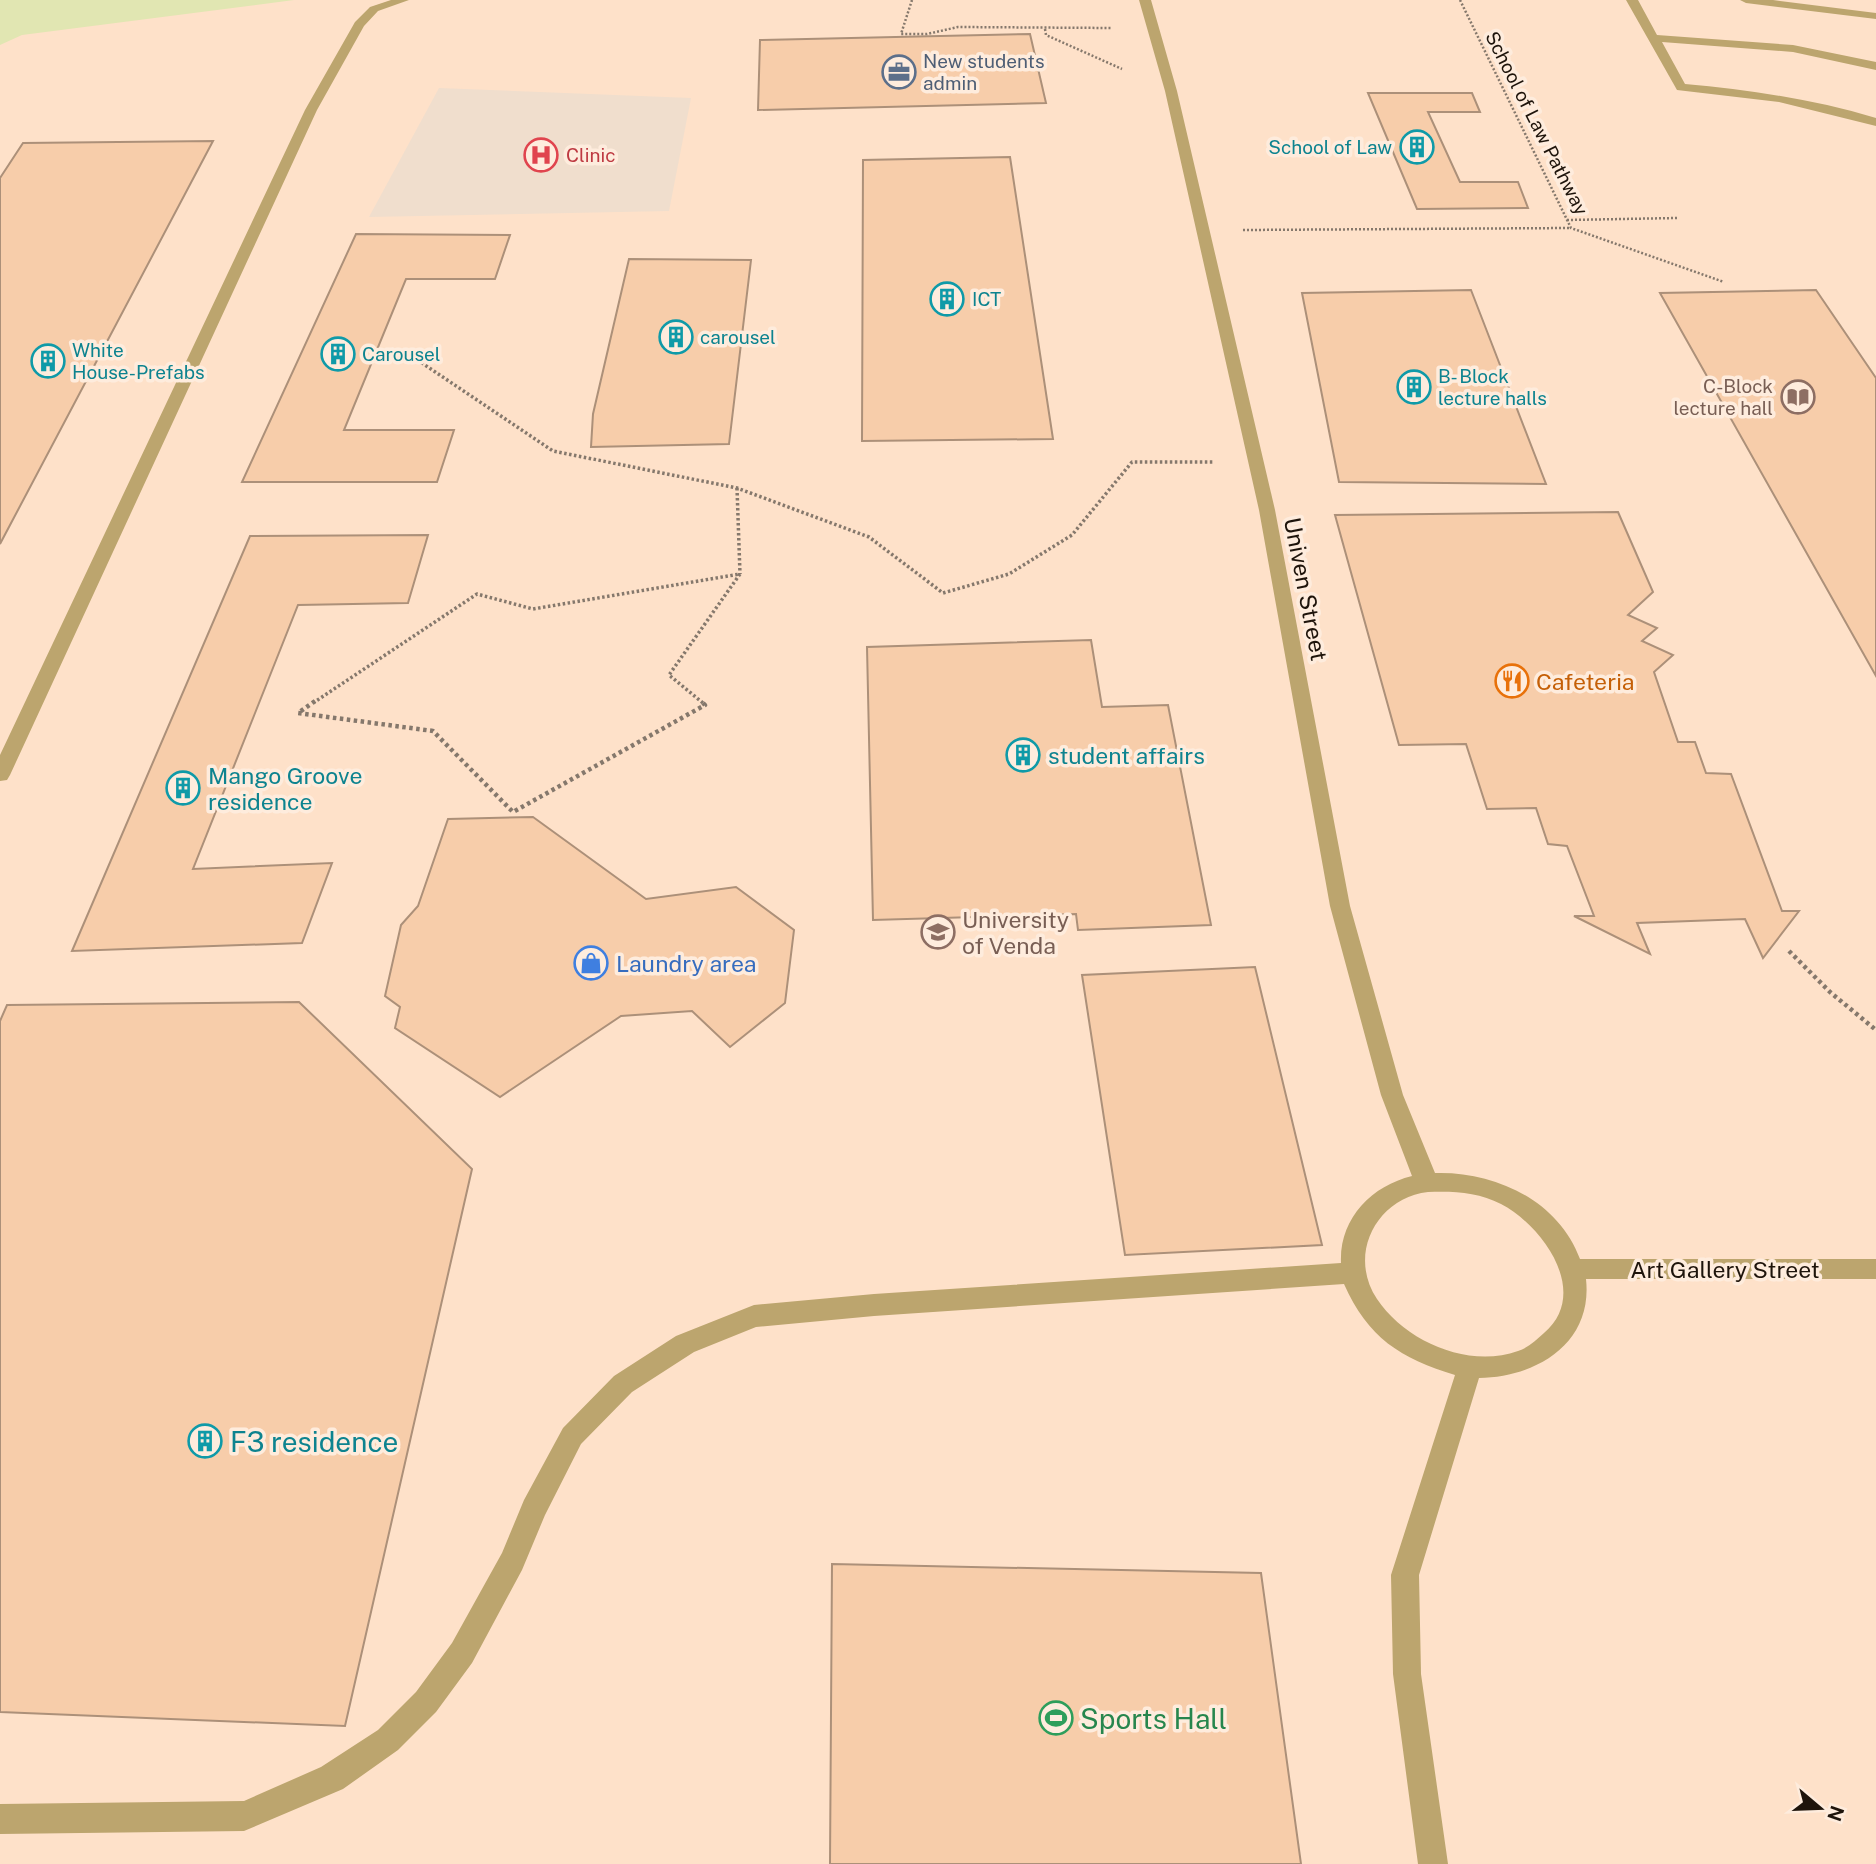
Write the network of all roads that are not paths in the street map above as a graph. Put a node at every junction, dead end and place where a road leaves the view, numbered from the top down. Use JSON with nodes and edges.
{"nodes":[{"id":1,"x":403,"y":0,"type":"edge"},
{"id":2,"x":1145,"y":0,"type":"edge"},
{"id":3,"x":1632,"y":0,"type":"edge"},
{"id":4,"x":1746,"y":0,"type":"edge"},
{"id":5,"x":1876,"y":16,"type":"edge"},
{"id":6,"x":1652,"y":38,"type":"junction"},
{"id":7,"x":1876,"y":66,"type":"edge"},
{"id":8,"x":1876,"y":122,"type":"edge"},
{"id":9,"x":0,"y":775,"type":"edge"},
{"id":10,"x":1427,"y":1183,"type":"junction"},
{"id":11,"x":1573,"y":1269,"type":"junction"},
{"id":12,"x":1876,"y":1269,"type":"edge"},
{"id":13,"x":1353,"y":1273,"type":"junction"},
{"id":14,"x":1470,"y":1367,"type":"junction"},
{"id":15,"x":0,"y":1819,"type":"edge"},
{"id":16,"x":1433,"y":1864,"type":"edge"}],
"edges":[{"from":1,"to":9,"type":"lane"},
{"from":2,"to":10,"type":"lane","name":"Univen Street"},
{"from":3,"to":6,"type":"lane"},
{"from":4,"to":5,"type":"lane"},
{"from":6,"to":7,"type":"lane"},
{"from":6,"to":8,"type":"lane"},
{"from":10,"to":11,"type":"lane"},
{"from":10,"to":13,"type":"lane"},
{"from":11,"to":12,"type":"lane","name":"Art Gallery Street"},
{"from":11,"to":14,"type":"lane"},
{"from":13,"to":14,"type":"lane"},
{"from":13,"to":15,"type":"lane"},
{"from":14,"to":16,"type":"lane"}]}
